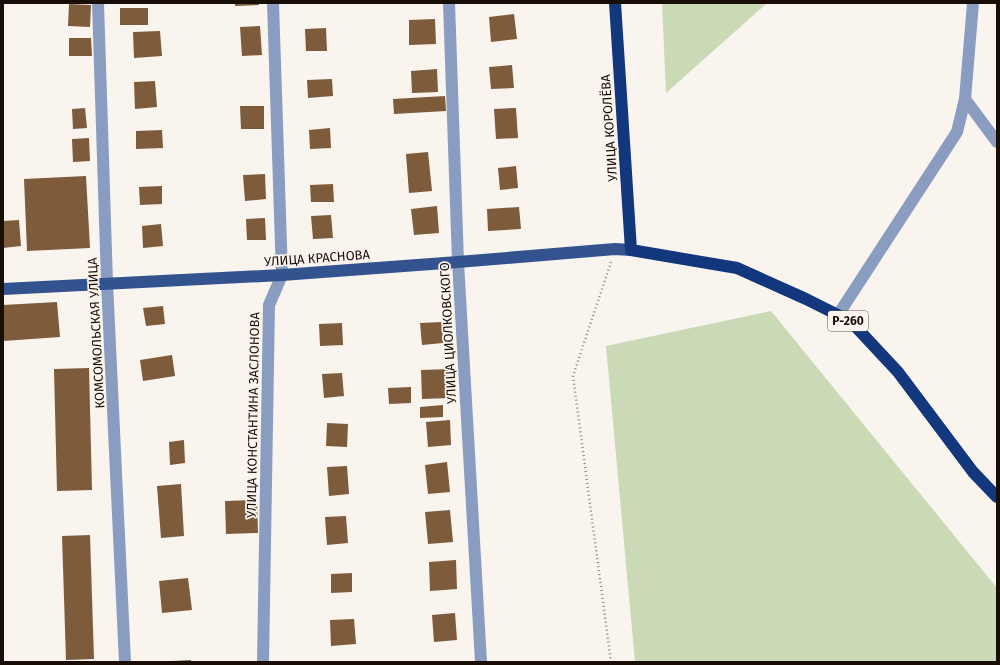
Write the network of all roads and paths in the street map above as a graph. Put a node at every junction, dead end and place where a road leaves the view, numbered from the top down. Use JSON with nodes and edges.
{"nodes":[{"id":1,"x":98,"y":3,"type":"edge"},
{"id":2,"x":273,"y":3,"type":"edge"},
{"id":3,"x":449,"y":3,"type":"edge"},
{"id":4,"x":615,"y":3,"type":"edge"},
{"id":5,"x":973,"y":3,"type":"edge"},
{"id":6,"x":965,"y":99,"type":"junction"},
{"id":7,"x":997,"y":142,"type":"edge"},
{"id":8,"x":615,"y":249,"type":"junction"},
{"id":9,"x":631,"y":250,"type":"junction"},
{"id":10,"x":458,"y":262,"type":"junction"},
{"id":11,"x":282,"y":275,"type":"junction"},
{"id":12,"x":107,"y":283,"type":"junction"},
{"id":13,"x":3,"y":289,"type":"edge"},
{"id":14,"x":838,"y":315,"type":"junction"},
{"id":15,"x":997,"y":497,"type":"edge"},
{"id":16,"x":125,"y":662,"type":"edge"},
{"id":17,"x":263,"y":662,"type":"edge"},
{"id":18,"x":481,"y":662,"type":"edge"},
{"id":19,"x":611,"y":662,"type":"edge"}],
"edges":[{"from":1,"to":12,"type":"street","name":"КОМСОМОЛЬСКАЯ УЛИЦА"},
{"from":2,"to":11,"type":"street","name":"УЛИЦА КОНСТАНТИНА ЗАСЛОНОВА"},
{"from":3,"to":10,"type":"street","name":"УЛИЦА ЦИОЛКОВСКОГО"},
{"from":4,"to":9,"type":"highway","name":"УЛИЦА КОРОЛЁВА"},
{"from":5,"to":6,"type":"street"},
{"from":6,"to":7,"type":"street"},
{"from":6,"to":14,"type":"street"},
{"from":8,"to":9,"type":"main road","name":"УЛИЦА КРАСНОВА"},
{"from":8,"to":10,"type":"main road","name":"УЛИЦА КРАСНОВА"},
{"from":8,"to":19,"type":"path"},
{"from":9,"to":14,"type":"highway","number":"Р-260"},
{"from":10,"to":11,"type":"main road","name":"УЛИЦА КРАСНОВА"},
{"from":10,"to":18,"type":"street","name":"УЛИЦА ЦИОЛКОВСКОГО"},
{"from":11,"to":12,"type":"main road","name":"УЛИЦА КРАСНОВА"},
{"from":11,"to":17,"type":"street","name":"УЛИЦА КОНСТАНТИНА ЗАСЛОНОВА"},
{"from":12,"to":13,"type":"main road","name":"УЛИЦА КРАСНОВА"},
{"from":12,"to":16,"type":"street","name":"КОМСОМОЛЬСКАЯ УЛИЦА"},
{"from":14,"to":15,"type":"highway","number":"Р-260"}]}
